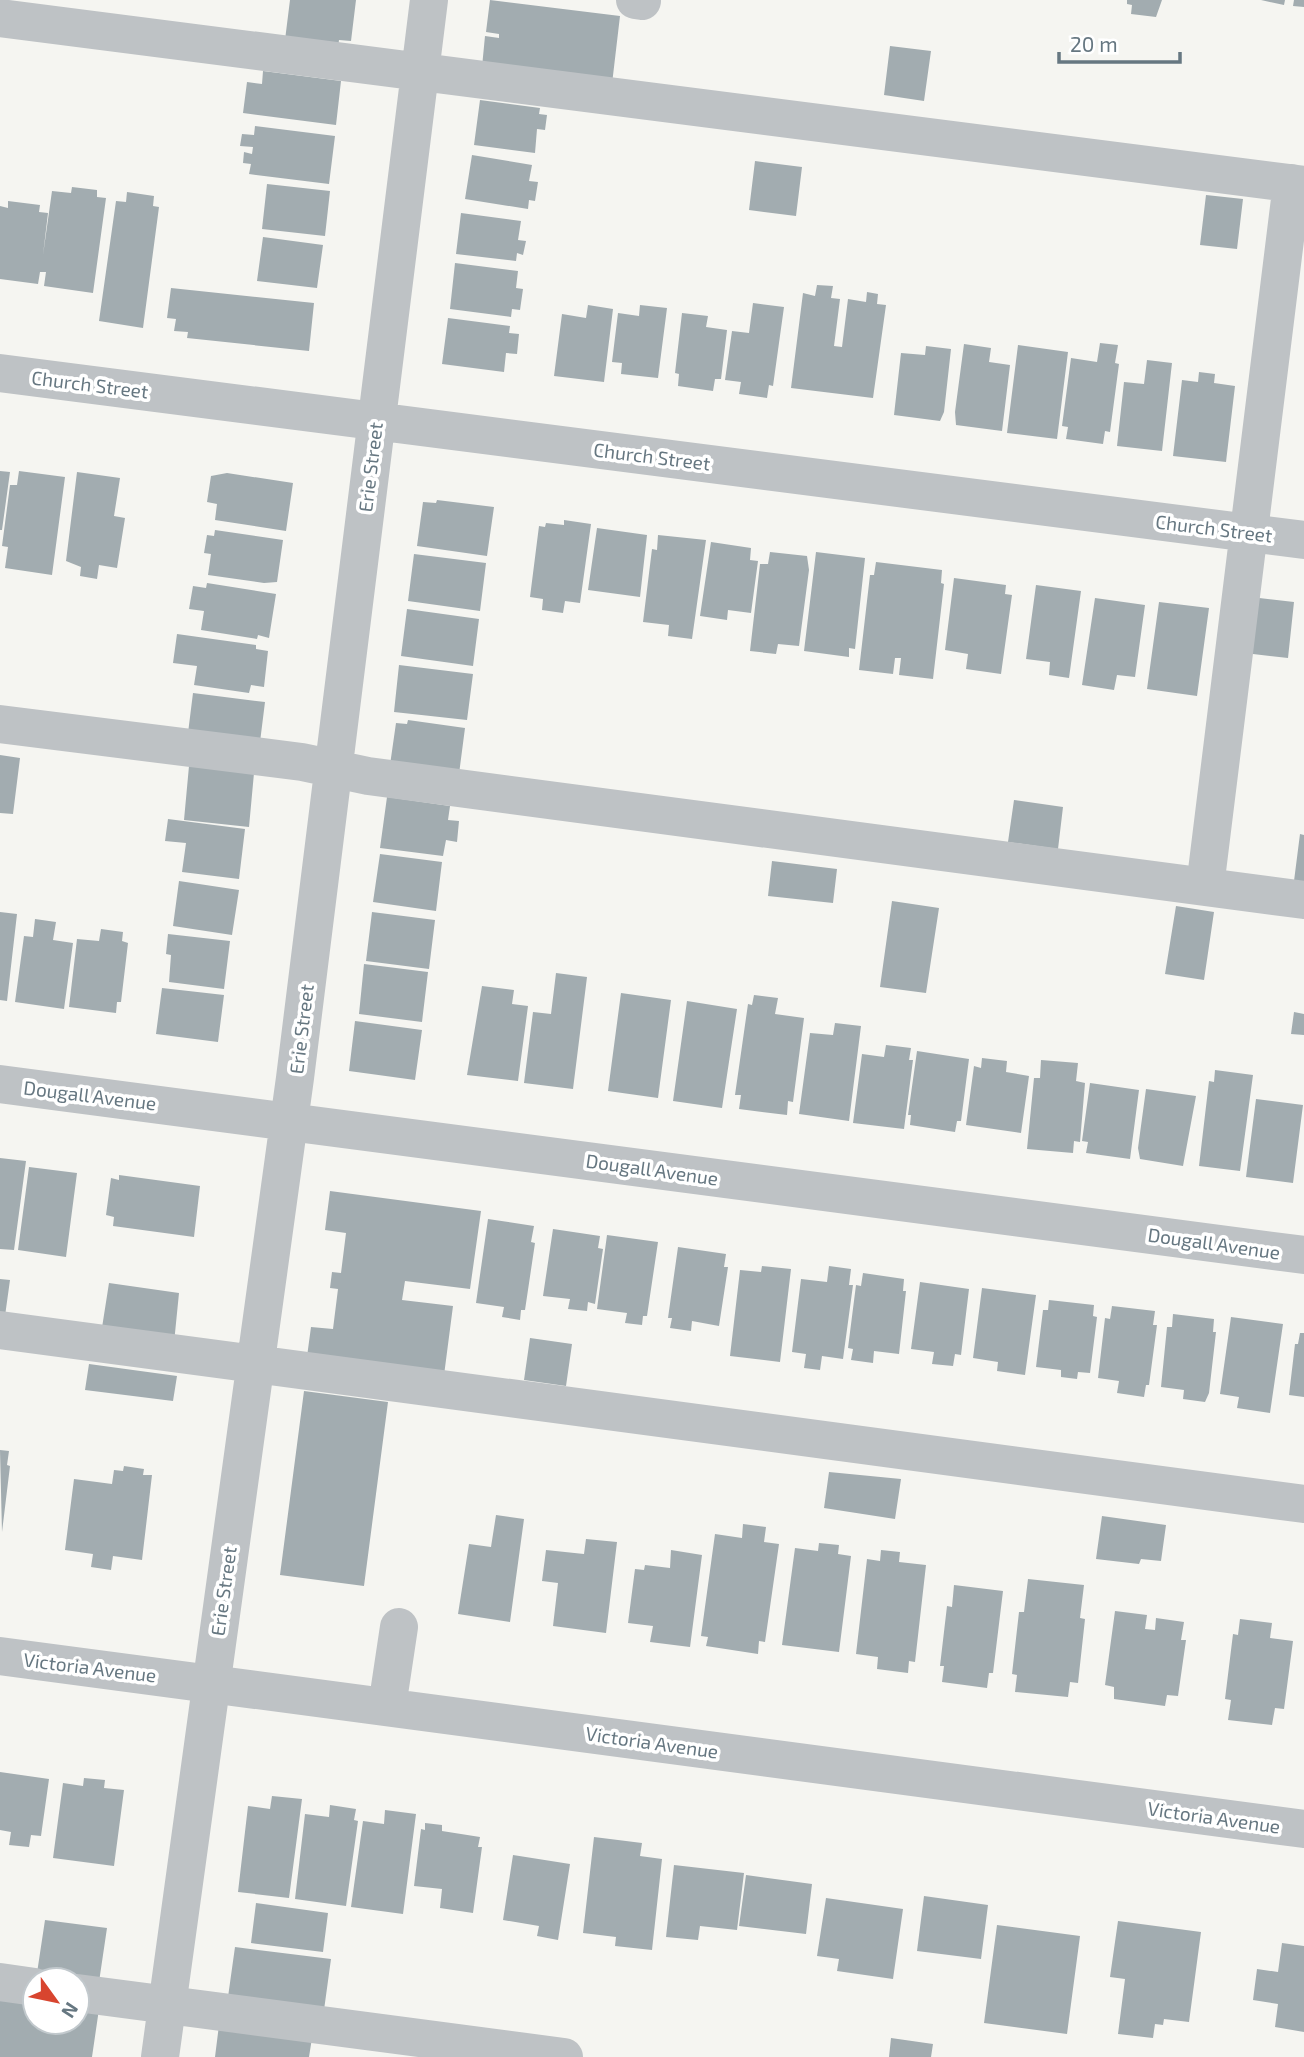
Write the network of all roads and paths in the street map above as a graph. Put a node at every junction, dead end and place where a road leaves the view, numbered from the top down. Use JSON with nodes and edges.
{"nodes":[{"id":1,"x":429,"y":0,"type":"edge"},
{"id":2,"x":635,"y":0,"type":"edge"},
{"id":3,"x":642,"y":1,"type":"edge"},
{"id":4,"x":0,"y":18,"type":"edge"},
{"id":5,"x":421,"y":71,"type":"junction"},
{"id":6,"x":1298,"y":184,"type":"edge"},
{"id":7,"x":0,"y":373,"type":"edge"},
{"id":8,"x":376,"y":421,"type":"junction"},
{"id":9,"x":1249,"y":533,"type":"junction"},
{"id":10,"x":1304,"y":540,"type":"edge"},
{"id":11,"x":0,"y":724,"type":"edge"},
{"id":12,"x":333,"y":769,"type":"junction"},
{"id":13,"x":1205,"y":887,"type":"junction"},
{"id":14,"x":1304,"y":900,"type":"edge"},
{"id":15,"x":0,"y":1084,"type":"edge"},
{"id":16,"x":288,"y":1120,"type":"junction"},
{"id":17,"x":1304,"y":1255,"type":"edge"},
{"id":18,"x":0,"y":1330,"type":"edge"},
{"id":19,"x":254,"y":1364,"type":"junction"},
{"id":20,"x":1304,"y":1504,"type":"edge"},
{"id":21,"x":399,"y":1627,"type":"dead end"},
{"id":22,"x":0,"y":1656,"type":"edge"},
{"id":23,"x":210,"y":1683,"type":"junction"},
{"id":24,"x":387,"y":1707,"type":"junction"},
{"id":25,"x":1304,"y":1829,"type":"edge"},
{"id":26,"x":0,"y":1982,"type":"edge"},
{"id":27,"x":21,"y":1985,"type":"edge"},
{"id":28,"x":91,"y":1995,"type":"edge"},
{"id":29,"x":167,"y":2004,"type":"junction"},
{"id":30,"x":159,"y":2057,"type":"edge"},
{"id":31,"x":564,"y":2057,"type":"edge"}],
"edges":[{"from":1,"to":5,"type":"street","name":"Erie Street"},
{"from":2,"to":3,"type":"street"},
{"from":4,"to":5,"type":"street"},
{"from":5,"to":6,"type":"street"},
{"from":5,"to":8,"type":"street","name":"Erie Street"},
{"from":6,"to":9,"type":"street"},
{"from":7,"to":8,"type":"street","name":"Church Street"},
{"from":8,"to":9,"type":"street","name":"Church Street"},
{"from":8,"to":12,"type":"street","name":"Erie Street"},
{"from":9,"to":10,"type":"street","name":"Church Street"},
{"from":9,"to":13,"type":"street"},
{"from":11,"to":12,"type":"street"},
{"from":12,"to":13,"type":"street"},
{"from":12,"to":16,"type":"street","name":"Erie Street"},
{"from":13,"to":14,"type":"street"},
{"from":15,"to":16,"type":"street","name":"Dougall Avenue"},
{"from":16,"to":17,"type":"street","name":"Dougall Avenue"},
{"from":16,"to":19,"type":"street","name":"Erie Street"},
{"from":18,"to":19,"type":"street"},
{"from":19,"to":20,"type":"street"},
{"from":19,"to":23,"type":"street","name":"Erie Street"},
{"from":21,"to":24,"type":"street"},
{"from":22,"to":23,"type":"street","name":"Victoria Avenue"},
{"from":23,"to":24,"type":"street","name":"Victoria Avenue"},
{"from":23,"to":29,"type":"street","name":"Erie Street"},
{"from":24,"to":25,"type":"street","name":"Victoria Avenue"},
{"from":26,"to":27,"type":"street"},
{"from":28,"to":29,"type":"street"},
{"from":29,"to":30,"type":"street","name":"Erie Street"},
{"from":29,"to":31,"type":"street"}]}
